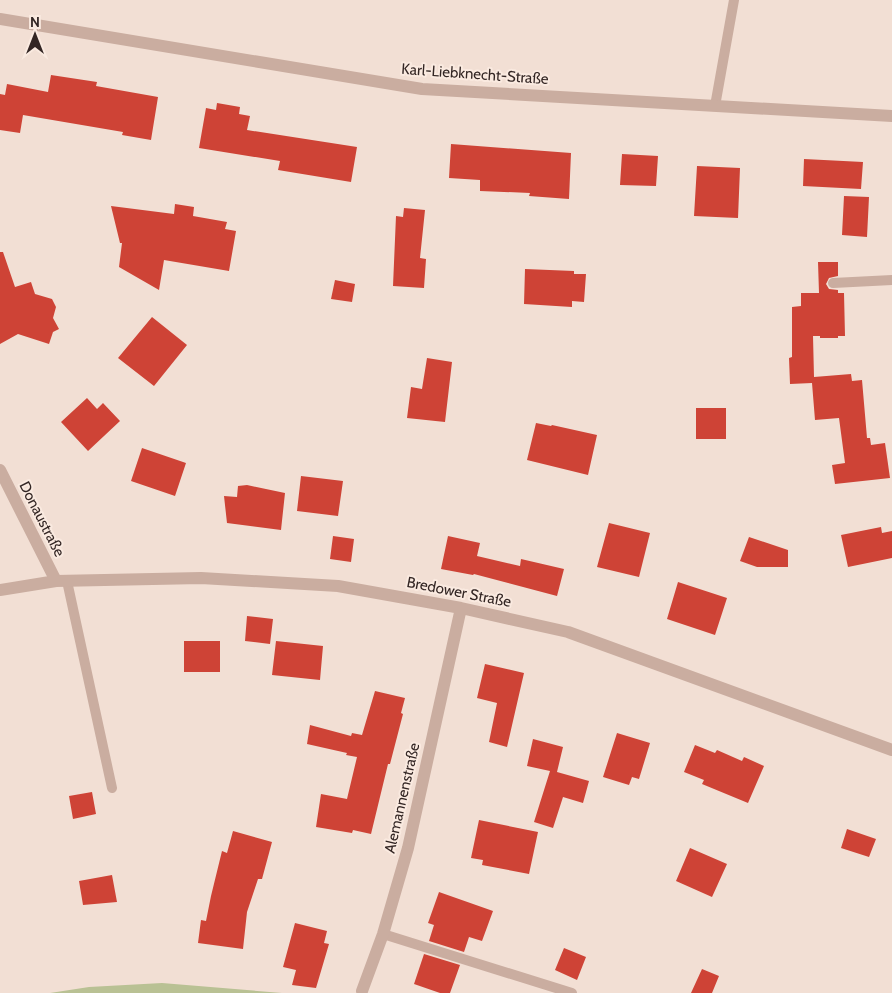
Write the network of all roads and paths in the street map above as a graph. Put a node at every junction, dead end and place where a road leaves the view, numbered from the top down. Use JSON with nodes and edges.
{"nodes":[{"id":1,"x":734,"y":0,"type":"edge"},
{"id":2,"x":0,"y":19,"type":"edge"},
{"id":3,"x":715,"y":106,"type":"junction"},
{"id":4,"x":892,"y":116,"type":"edge"},
{"id":5,"x":892,"y":280,"type":"edge"},
{"id":6,"x":833,"y":283,"type":"dead end"},
{"id":7,"x":0,"y":470,"type":"edge"},
{"id":8,"x":61,"y":581,"type":"junction"},
{"id":9,"x":0,"y":590,"type":"edge"},
{"id":10,"x":460,"y":608,"type":"junction"},
{"id":11,"x":892,"y":750,"type":"edge"},
{"id":12,"x":112,"y":788,"type":"dead end"},
{"id":13,"x":383,"y":934,"type":"junction"},
{"id":14,"x":362,"y":991,"type":"dead end"},
{"id":15,"x":572,"y":993,"type":"edge"}],
"edges":[{"from":1,"to":3,"type":"lane"},
{"from":2,"to":3,"type":"street","name":"Karl-Liebknecht-Straße"},
{"from":3,"to":4,"type":"street","name":"Karl-Liebknecht-Straße"},
{"from":5,"to":6,"type":"lane"},
{"from":7,"to":8,"type":"street","name":"Donaustraße"},
{"from":8,"to":9,"type":"street","name":"Bredower Straße"},
{"from":8,"to":10,"type":"street","name":"Bredower Straße"},
{"from":8,"to":12,"type":"lane"},
{"from":10,"to":11,"type":"street","name":"Bredower Straße"},
{"from":10,"to":13,"type":"street","name":"Alemannenstraße"},
{"from":13,"to":14,"type":"street","name":"Alemannenstraße"},
{"from":13,"to":15,"type":"lane"}]}
